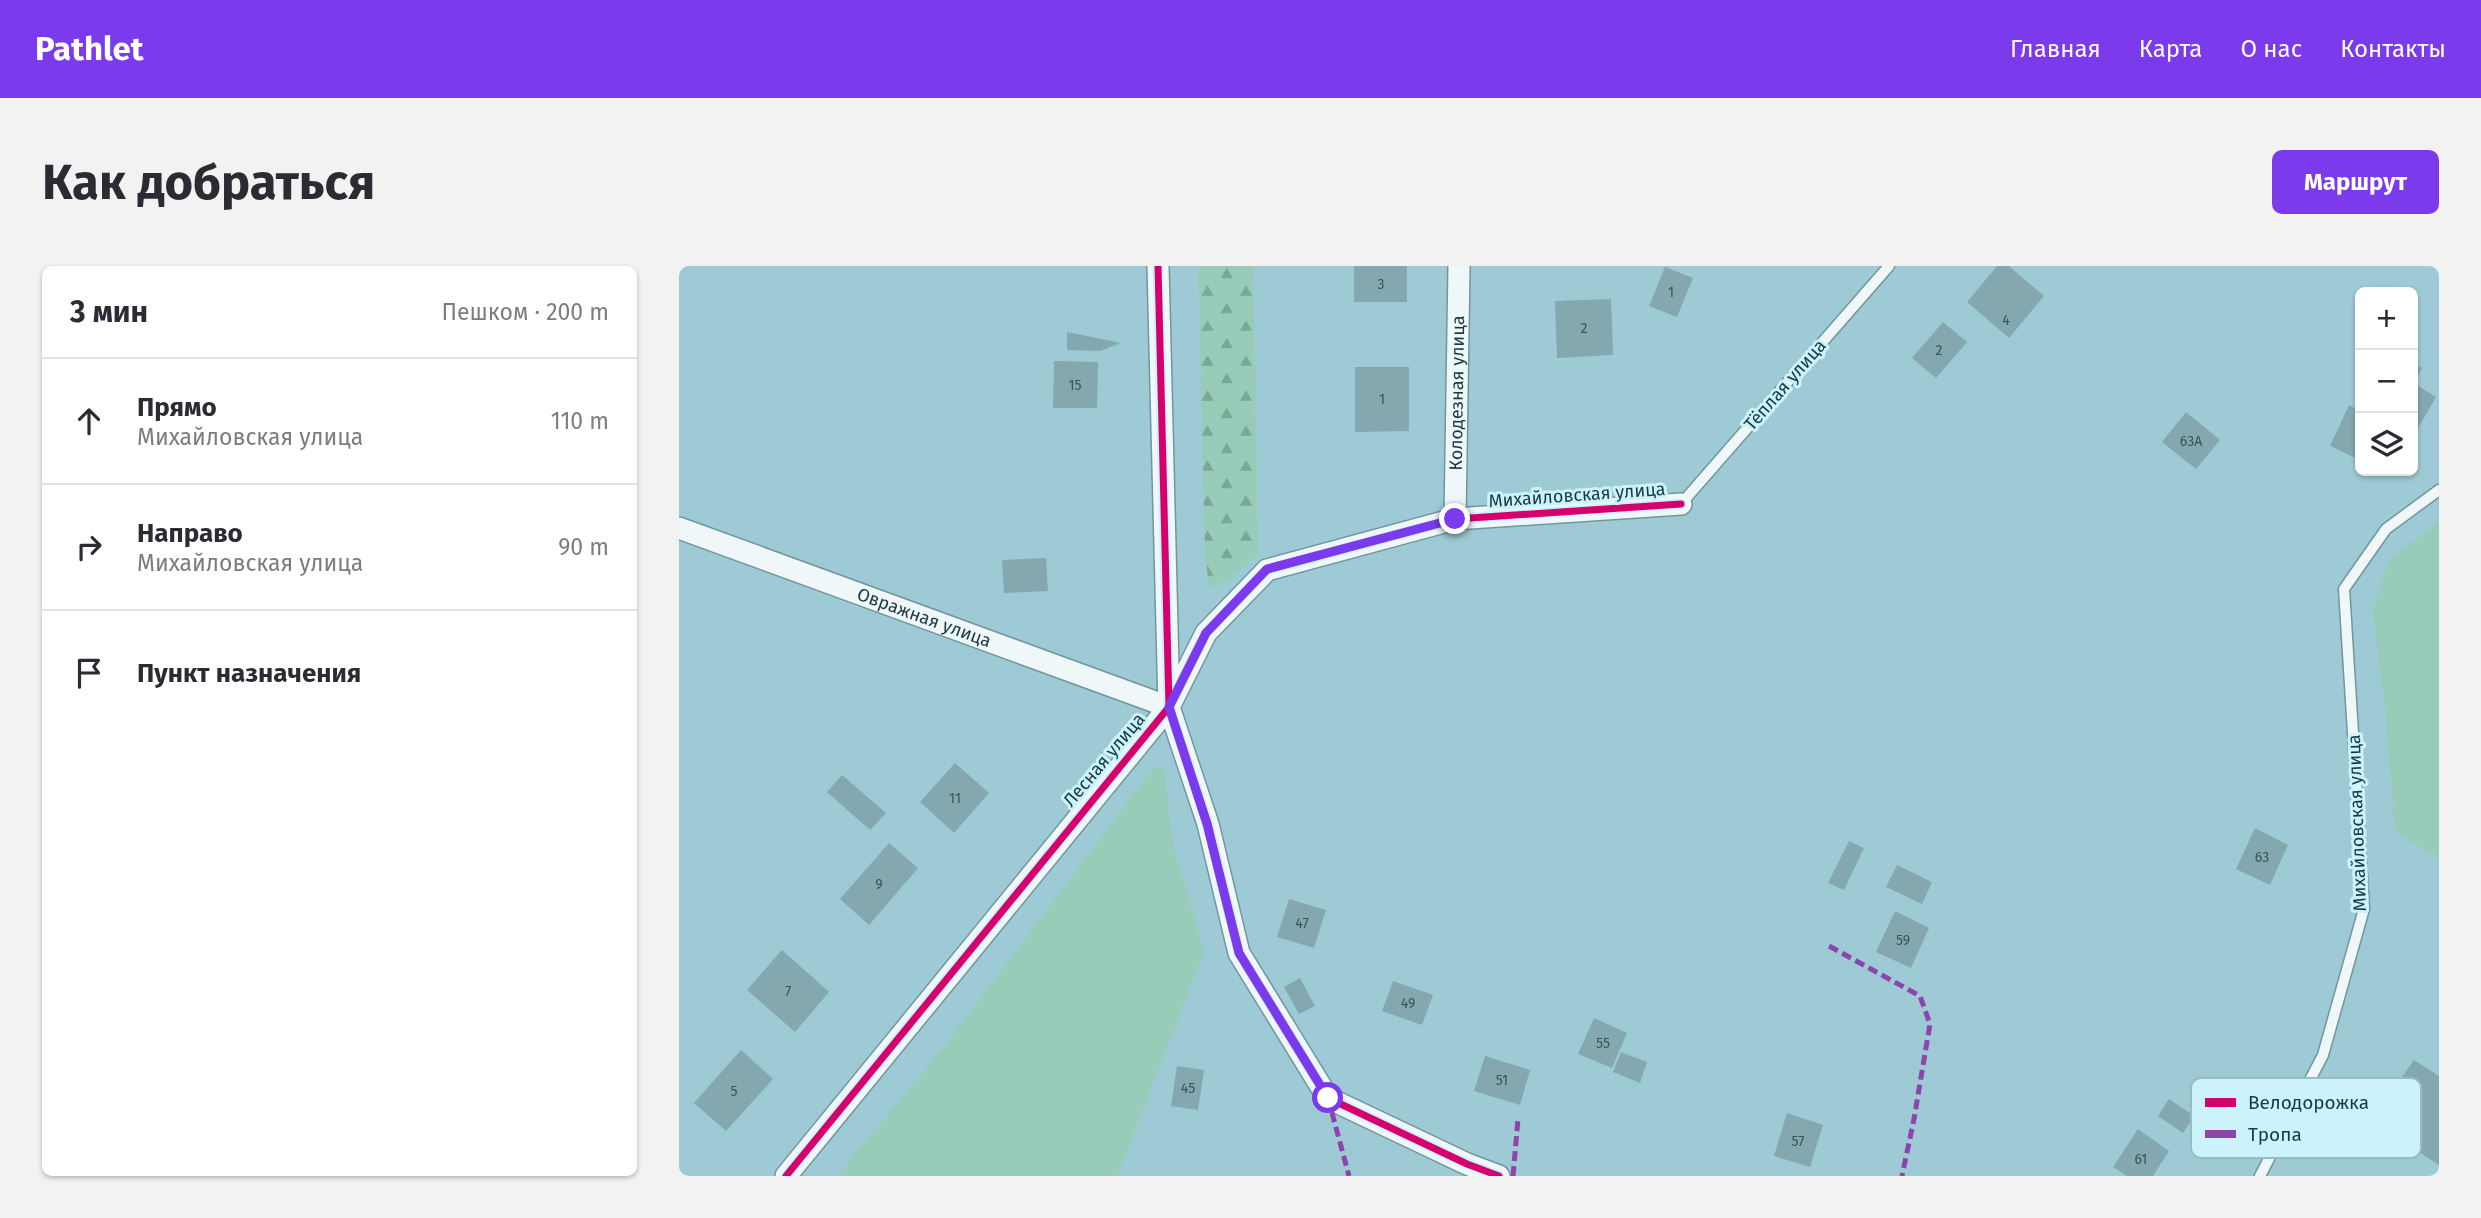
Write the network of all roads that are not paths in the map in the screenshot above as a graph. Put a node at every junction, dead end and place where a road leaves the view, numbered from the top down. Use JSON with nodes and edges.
{"nodes":[{"id":1,"x":1159,"y":266,"type":"edge"},
{"id":2,"x":1459,"y":266,"type":"edge"},
{"id":3,"x":1889,"y":266,"type":"edge"},
{"id":4,"x":2439,"y":490,"type":"edge"},
{"id":5,"x":1681,"y":504,"type":"joint"},
{"id":6,"x":1455,"y":519,"type":"junction"},
{"id":7,"x":679,"y":528,"type":"edge"},
{"id":8,"x":1169,"y":707,"type":"junction"},
{"id":9,"x":2311,"y":1078,"type":"edge"},
{"id":10,"x":2269,"y":1158,"type":"edge"},
{"id":11,"x":1464,"y":1170,"type":"edge"},
{"id":12,"x":786,"y":1176,"type":"edge"},
{"id":13,"x":1499,"y":1176,"type":"edge"},
{"id":14,"x":2260,"y":1176,"type":"edge"}],
"edges":[{"from":1,"to":8,"type":"street","name":"Лесная улица"},
{"from":2,"to":6,"type":"street","name":"Колодезная улица"},
{"from":3,"to":5,"type":"lane","name":"Тёплая улица"},
{"from":4,"to":9,"type":"lane","name":"Михайловская улица"},
{"from":5,"to":6,"type":"street","name":"Михайловская улица"},
{"from":6,"to":8,"type":"street","name":"Михайловская улица"},
{"from":7,"to":8,"type":"street","name":"Овражная улица"},
{"from":8,"to":11,"type":"street"},
{"from":8,"to":12,"type":"street","name":"Лесная улица"},
{"from":10,"to":14,"type":"lane","name":"Михайловская улица"},
{"from":11,"to":13,"type":"street"}]}
